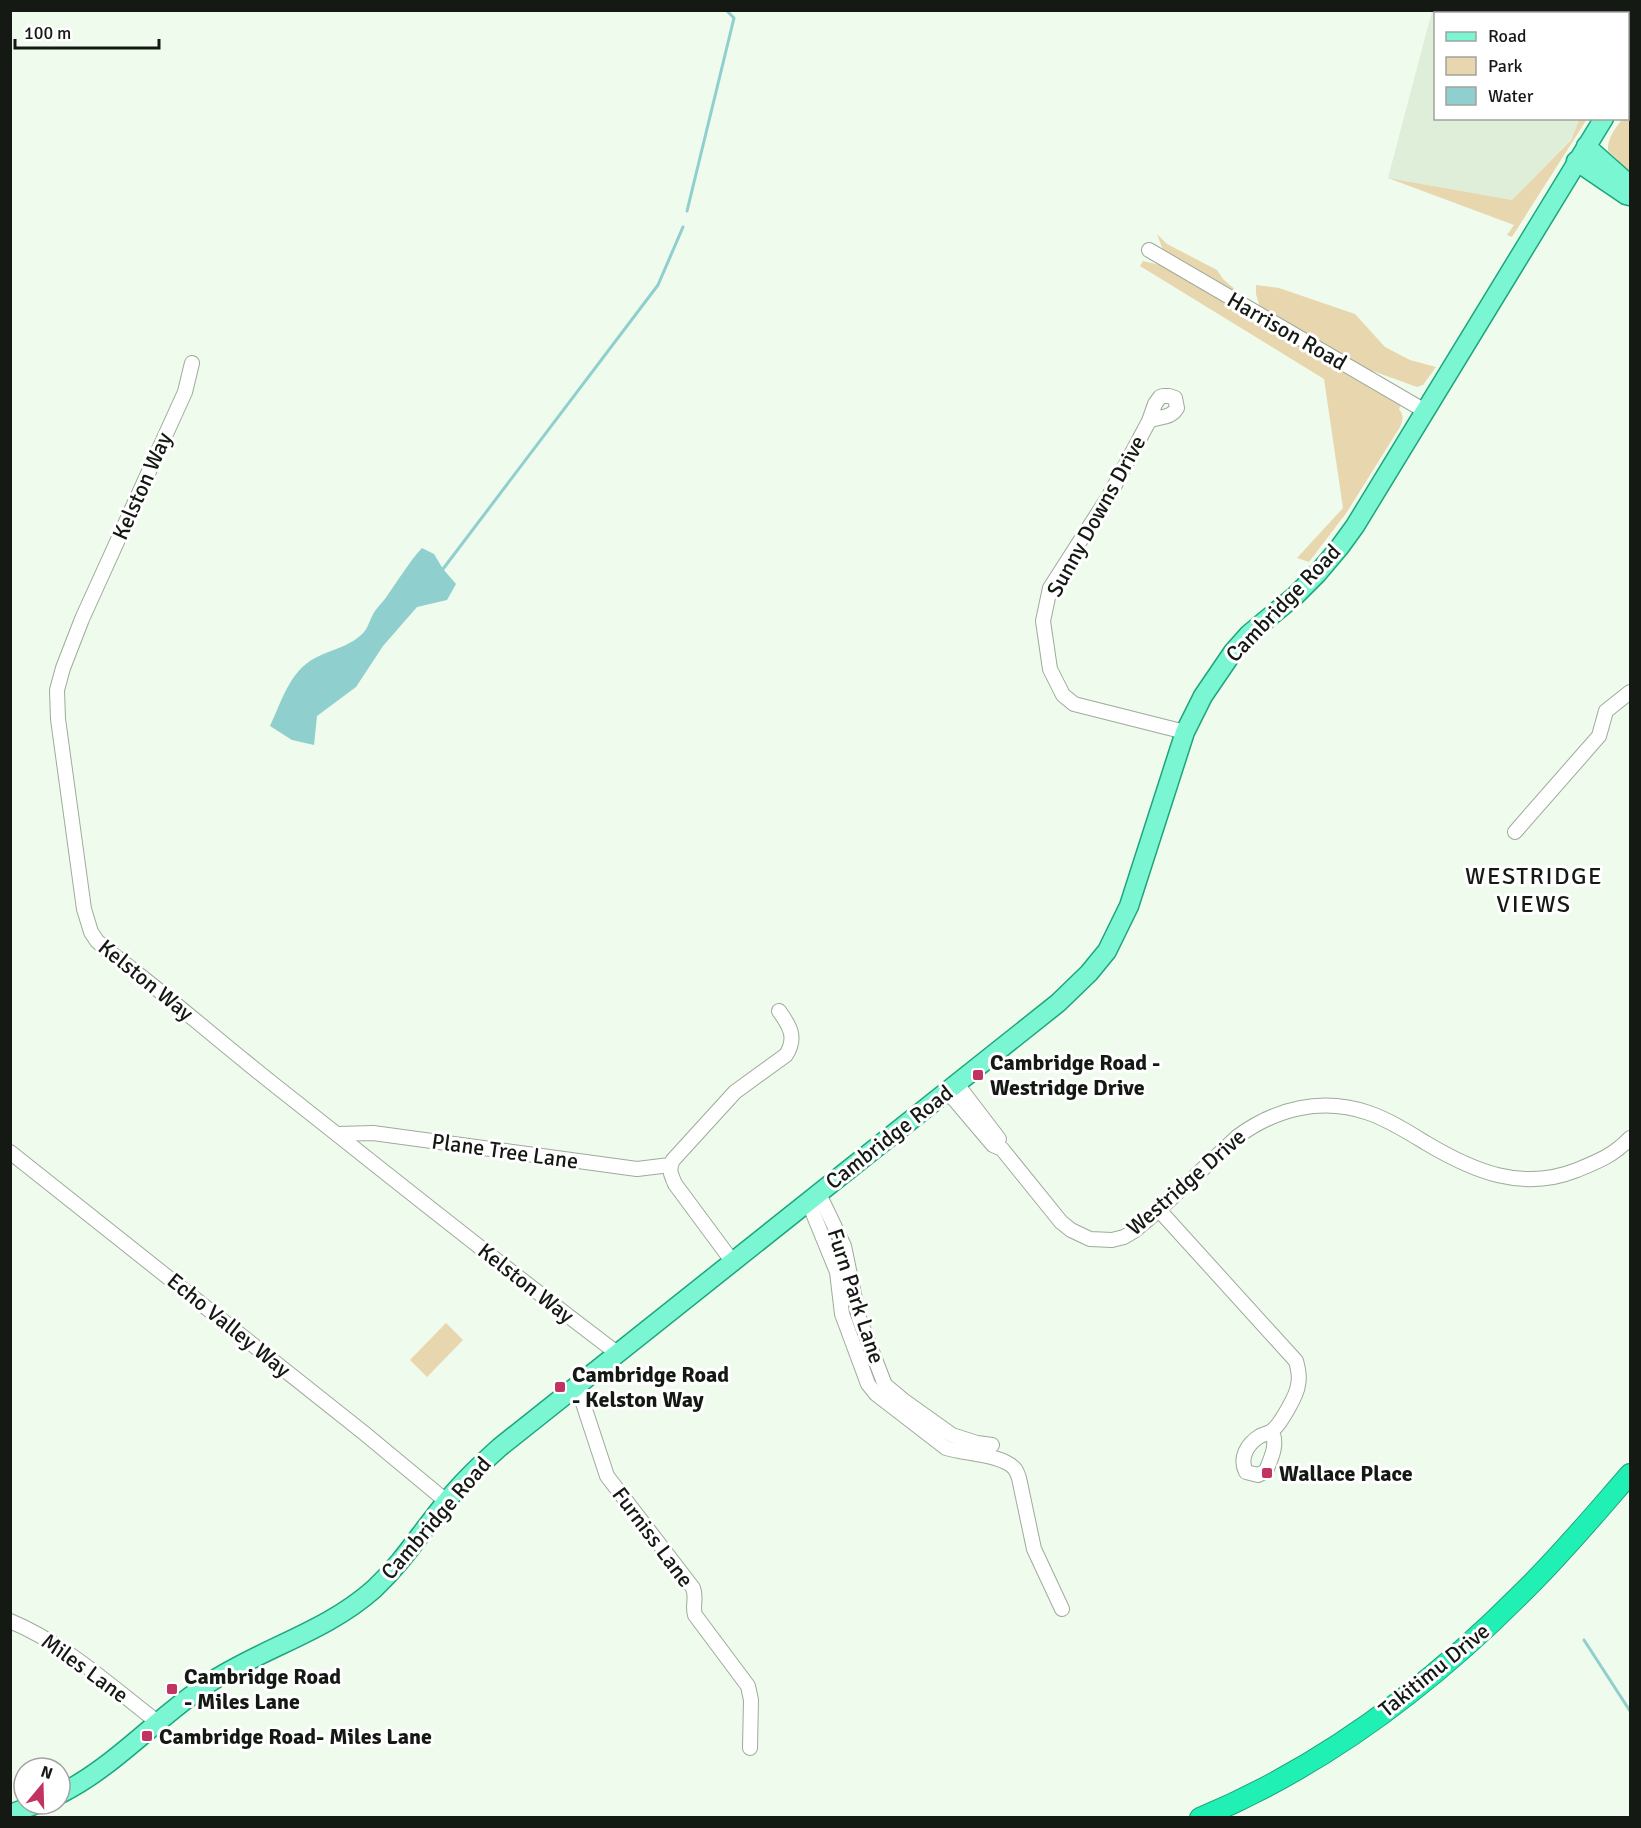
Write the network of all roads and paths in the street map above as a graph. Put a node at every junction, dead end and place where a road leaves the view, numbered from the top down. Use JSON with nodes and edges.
{"nodes":[{"id":1,"x":1603,"y":120,"type":"edge"},
{"id":2,"x":1581,"y":154,"type":"junction"},
{"id":3,"x":1630,"y":185,"type":"edge"},
{"id":4,"x":1630,"y":196,"type":"edge"},
{"id":5,"x":1149,"y":250,"type":"dead end"},
{"id":6,"x":192,"y":363,"type":"dead end"},
{"id":7,"x":1425,"y":411,"type":"junction"},
{"id":8,"x":1149,"y":421,"type":"dead end"},
{"id":9,"x":1630,"y":692,"type":"edge"},
{"id":10,"x":1185,"y":732,"type":"junction"},
{"id":11,"x":1515,"y":832,"type":"dead end"},
{"id":12,"x":779,"y":1011,"type":"dead end"},
{"id":13,"x":953,"y":1088,"type":"junction"},
{"id":14,"x":338,"y":1134,"type":"junction"},
{"id":15,"x":1630,"y":1138,"type":"edge"},
{"id":16,"x":10,"y":1152,"type":"edge"},
{"id":17,"x":670,"y":1165,"type":"junction"},
{"id":18,"x":813,"y":1197,"type":"junction"},
{"id":19,"x":1159,"y":1210,"type":"junction"},
{"id":20,"x":732,"y":1261,"type":"junction"},
{"id":21,"x":617,"y":1353,"type":"junction"},
{"id":22,"x":577,"y":1385,"type":"junction"},
{"id":23,"x":1272,"y":1432,"type":"dead end"},
{"id":24,"x":992,"y":1445,"type":"dead end"},
{"id":25,"x":1630,"y":1474,"type":"edge"},
{"id":26,"x":446,"y":1501,"type":"junction"},
{"id":27,"x":1062,"y":1609,"type":"dead end"},
{"id":28,"x":10,"y":1621,"type":"edge"},
{"id":29,"x":156,"y":1722,"type":"junction"},
{"id":30,"x":750,"y":1748,"type":"dead end"},
{"id":31,"x":72,"y":1787,"type":"edge"},
{"id":32,"x":1200,"y":1818,"type":"edge"}],
"edges":[{"from":1,"to":2,"type":"main road","name":"Cambridge Road"},
{"from":2,"to":3,"type":"main road"},
{"from":2,"to":4,"type":"main road"},
{"from":2,"to":7,"type":"main road","name":"Cambridge Road"},
{"from":5,"to":7,"type":"street","name":"Harrison Road"},
{"from":6,"to":14,"type":"street","name":"Kelston Way"},
{"from":7,"to":10,"type":"main road","name":"Cambridge Road"},
{"from":8,"to":10,"type":"street","name":"Sunny Downs Drive"},
{"from":9,"to":11,"type":"street"},
{"from":10,"to":13,"type":"main road","name":"Cambridge Road"},
{"from":12,"to":17,"type":"street"},
{"from":13,"to":18,"type":"main road","name":"Cambridge Road"},
{"from":13,"to":19,"type":"street","name":"Westridge Drive"},
{"from":14,"to":17,"type":"street","name":"Plane Tree Lane"},
{"from":14,"to":21,"type":"street","name":"Kelston Way"},
{"from":15,"to":19,"type":"street","name":"Westridge Drive"},
{"from":16,"to":26,"type":"street","name":"Echo Valley Way"},
{"from":17,"to":20,"type":"street"},
{"from":18,"to":20,"type":"main road","name":"Cambridge Road"},
{"from":18,"to":24,"type":"street","name":"Furn Park Lane"},
{"from":18,"to":27,"type":"street"},
{"from":19,"to":23,"type":"street"},
{"from":20,"to":21,"type":"main road","name":"Cambridge Road"},
{"from":21,"to":22,"type":"main road","name":"Cambridge Road"},
{"from":22,"to":26,"type":"main road","name":"Cambridge Road"},
{"from":22,"to":30,"type":"street","name":"Furniss Lane"},
{"from":25,"to":32,"type":"highway","name":"Takitimu Drive"},
{"from":26,"to":29,"type":"main road","name":"Cambridge Road"},
{"from":28,"to":29,"type":"street","name":"Miles Lane"},
{"from":29,"to":31,"type":"main road","name":"Cambridge Road"}]}
